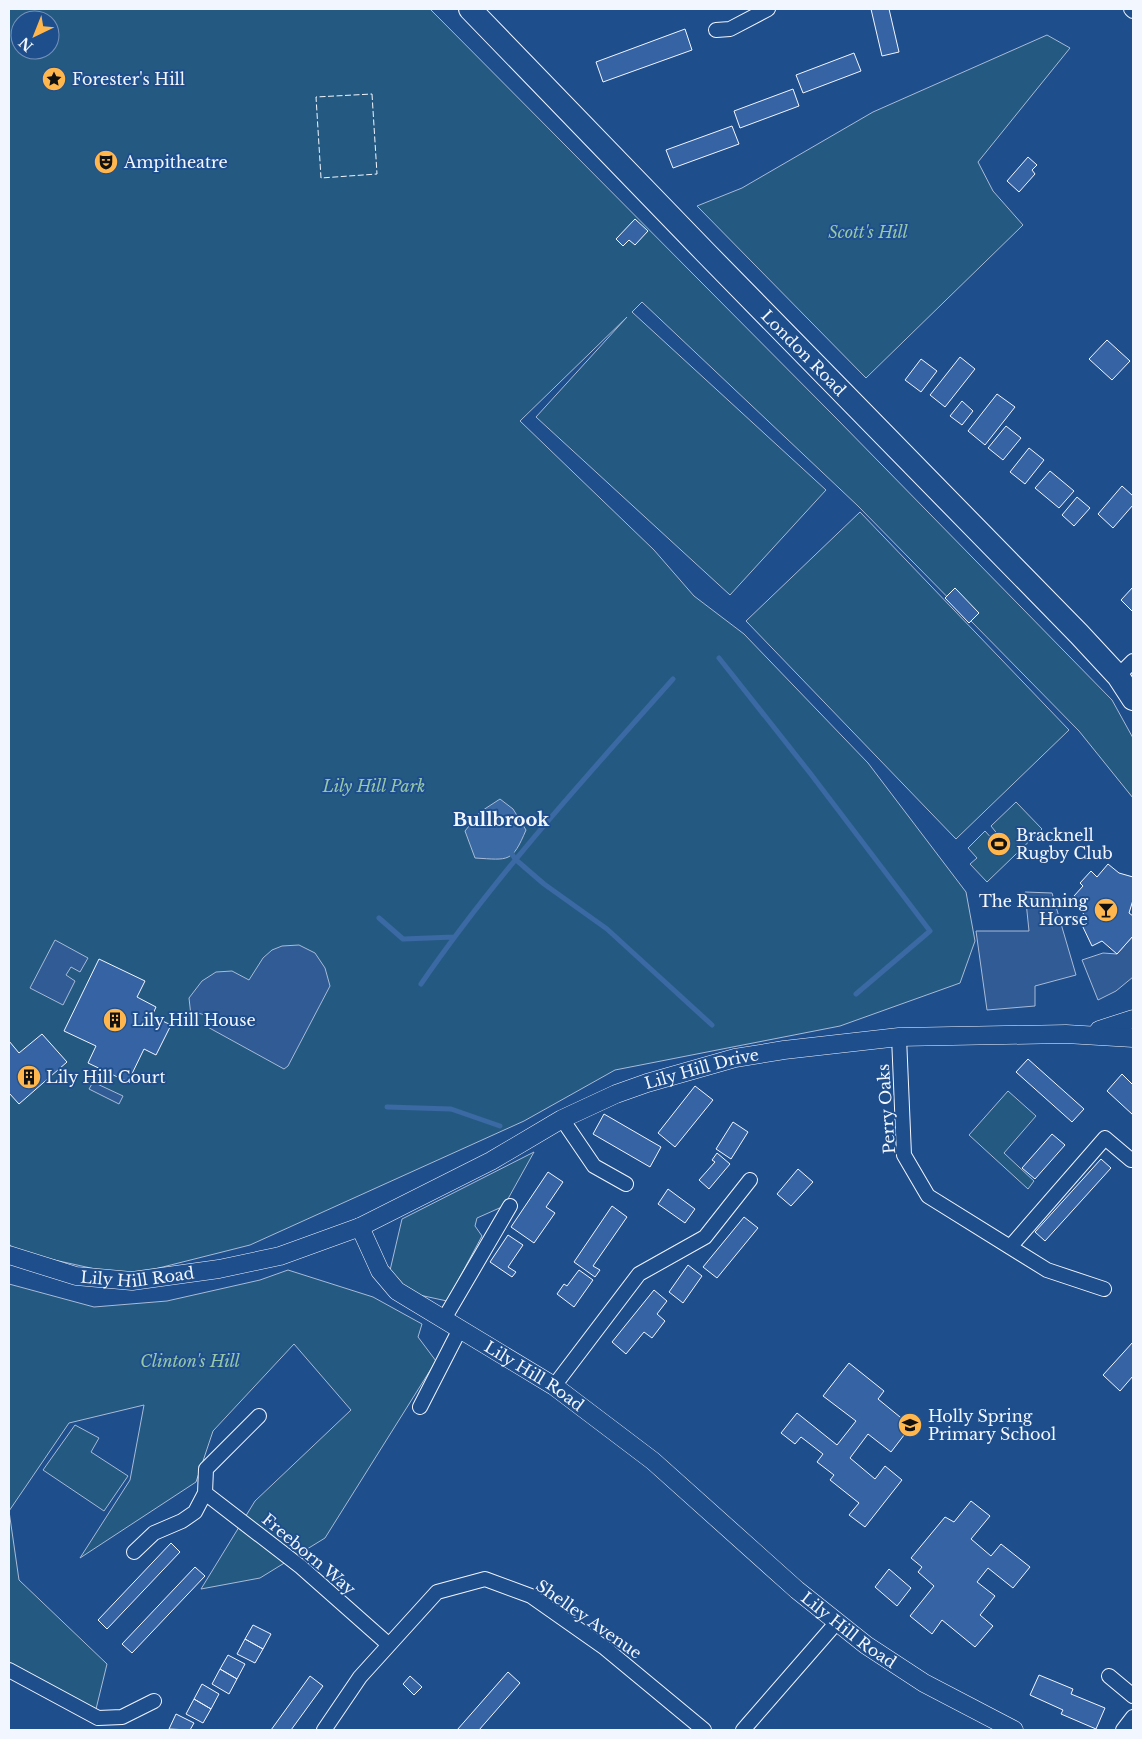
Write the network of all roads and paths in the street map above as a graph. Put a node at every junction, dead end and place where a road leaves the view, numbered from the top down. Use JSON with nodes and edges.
{"nodes":[{"id":1,"x":768,"y":9,"type":"edge"},
{"id":2,"x":480,"y":12,"type":"edge"},
{"id":3,"x":716,"y":30,"type":"dead end"},
{"id":4,"x":1126,"y":669,"type":"edge"},
{"id":5,"x":1133,"y":698,"type":"edge"},
{"id":6,"x":1133,"y":1019,"type":"edge"},
{"id":7,"x":1076,"y":1035,"type":"junction"},
{"id":8,"x":899,"y":1037,"type":"junction"},
{"id":9,"x":1133,"y":1038,"type":"edge"},
{"id":10,"x":562,"y":1119,"type":"junction"},
{"id":11,"x":1131,"y":1160,"type":"dead end"},
{"id":12,"x":750,"y":1180,"type":"dead end"},
{"id":13,"x":626,"y":1184,"type":"dead end"},
{"id":14,"x":510,"y":1206,"type":"dead end"},
{"id":15,"x":360,"y":1227,"type":"junction"},
{"id":16,"x":1010,"y":1247,"type":"junction"},
{"id":17,"x":9,"y":1255,"type":"edge"},
{"id":18,"x":1104,"y":1289,"type":"dead end"},
{"id":19,"x":444,"y":1319,"type":"junction"},
{"id":20,"x":460,"y":1329,"type":"junction"},
{"id":21,"x":554,"y":1386,"type":"junction"},
{"id":22,"x":420,"y":1407,"type":"dead end"},
{"id":23,"x":259,"y":1416,"type":"dead end"},
{"id":24,"x":205,"y":1493,"type":"junction"},
{"id":25,"x":134,"y":1552,"type":"dead end"},
{"id":26,"x":837,"y":1622,"type":"junction"},
{"id":27,"x":388,"y":1644,"type":"junction"},
{"id":28,"x":9,"y":1670,"type":"edge"},
{"id":29,"x":1109,"y":1676,"type":"dead end"},
{"id":30,"x":1133,"y":1696,"type":"edge"},
{"id":31,"x":154,"y":1702,"type":"dead end"},
{"id":32,"x":1133,"y":1717,"type":"edge"},
{"id":33,"x":324,"y":1730,"type":"edge"},
{"id":34,"x":704,"y":1730,"type":"edge"},
{"id":35,"x":743,"y":1730,"type":"edge"},
{"id":36,"x":1014,"y":1730,"type":"edge"},
{"id":37,"x":1123,"y":1730,"type":"edge"}],
"edges":[{"from":1,"to":3,"type":"street"},
{"from":2,"to":4,"type":"main road","name":"London Road"},
{"from":4,"to":5,"type":"main road","name":"London Road"},
{"from":6,"to":7,"type":"street","name":"Lily Hill Drive"},
{"from":7,"to":8,"type":"street","name":"Lily Hill Drive"},
{"from":7,"to":9,"type":"street","name":"Lily Hill Drive"},
{"from":8,"to":10,"type":"street","name":"Lily Hill Drive"},
{"from":8,"to":16,"type":"street","name":"Perry Oaks"},
{"from":10,"to":13,"type":"street"},
{"from":10,"to":15,"type":"street","name":"Lily Hill Drive"},
{"from":11,"to":16,"type":"street"},
{"from":12,"to":21,"type":"street"},
{"from":14,"to":19,"type":"street"},
{"from":15,"to":17,"type":"street","name":"Lily Hill Road"},
{"from":15,"to":19,"type":"street","name":"Lily Hill Road"},
{"from":16,"to":18,"type":"street","name":"Perry Oaks"},
{"from":19,"to":20,"type":"street","name":"Lily Hill Road"},
{"from":20,"to":21,"type":"street","name":"Lily Hill Road"},
{"from":20,"to":22,"type":"street"},
{"from":21,"to":26,"type":"street","name":"Lily Hill Road"},
{"from":23,"to":24,"type":"street"},
{"from":24,"to":25,"type":"street"},
{"from":24,"to":27,"type":"street","name":"Freeborn Way"},
{"from":26,"to":35,"type":"street"},
{"from":26,"to":36,"type":"street","name":"Lily Hill Road"},
{"from":27,"to":33,"type":"street","name":"Shelley Avenue"},
{"from":27,"to":34,"type":"street","name":"Shelley Avenue"},
{"from":28,"to":31,"type":"street"},
{"from":29,"to":30,"type":"street"},
{"from":32,"to":37,"type":"street"}]}
